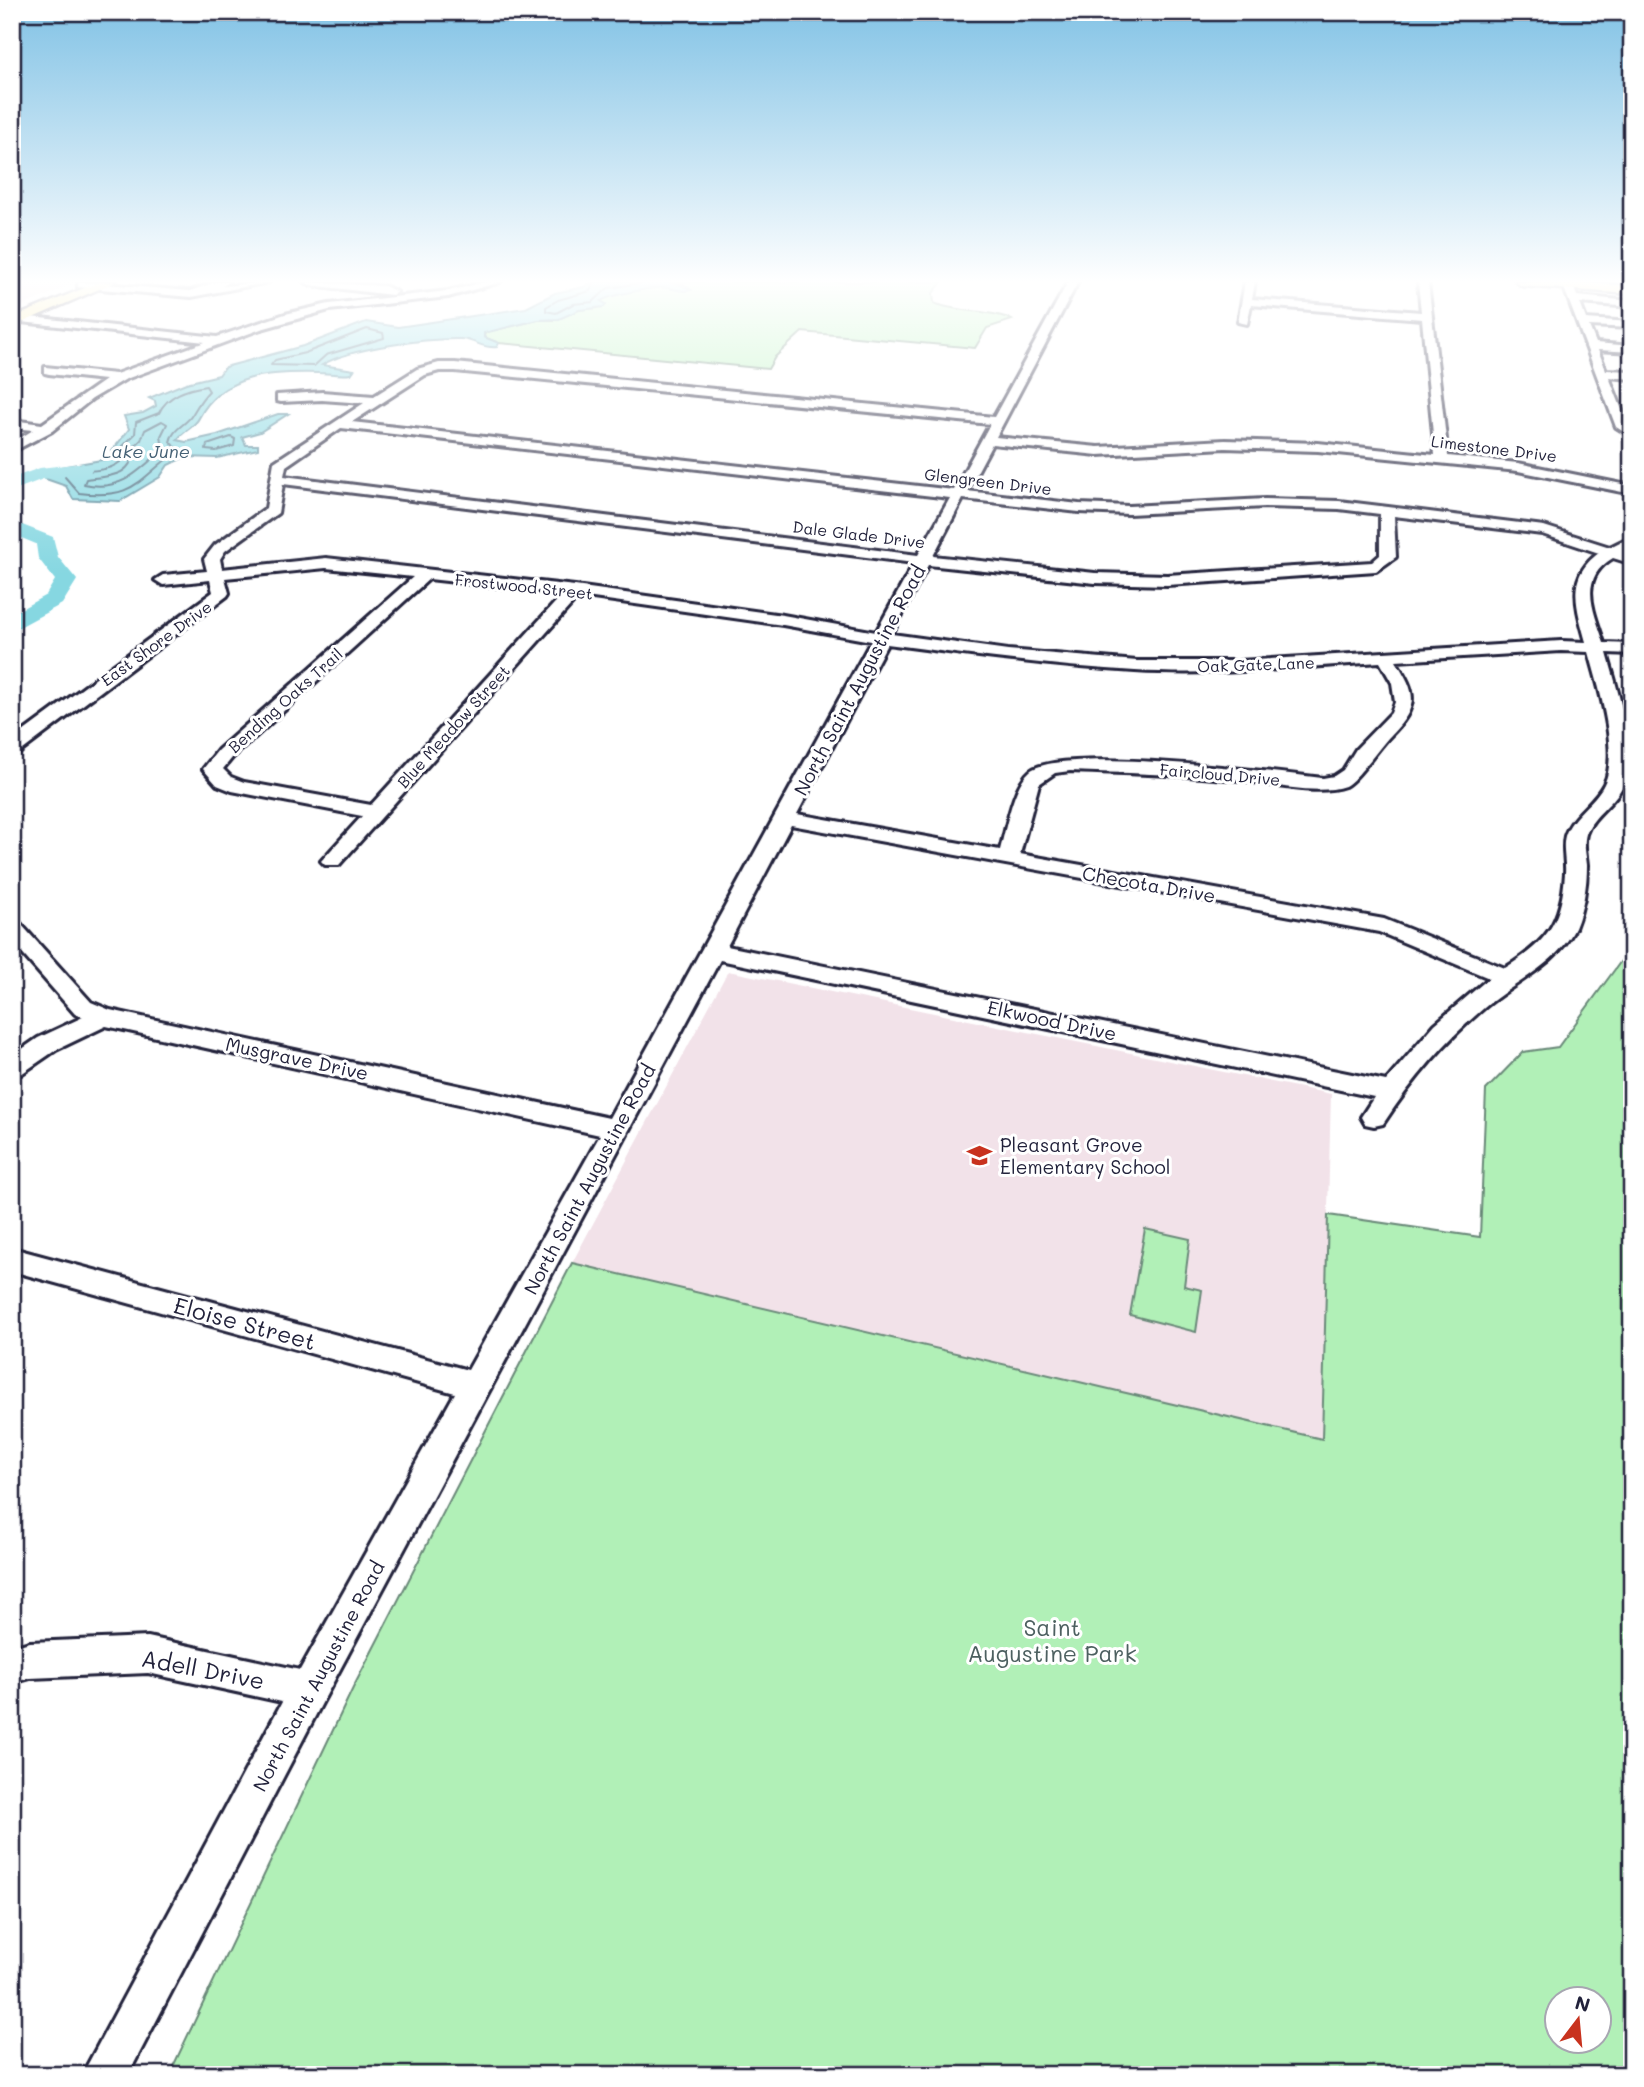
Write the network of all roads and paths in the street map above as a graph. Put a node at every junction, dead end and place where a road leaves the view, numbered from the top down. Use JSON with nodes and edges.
{"nodes":[{"id":1,"x":115,"y":379,"type":"edge"},
{"id":2,"x":409,"y":379,"type":"edge"},
{"id":3,"x":546,"y":379,"type":"edge"},
{"id":4,"x":1020,"y":379,"type":"edge"},
{"id":5,"x":1433,"y":379,"type":"edge"},
{"id":6,"x":1606,"y":379,"type":"edge"},
{"id":7,"x":281,"y":398,"type":"dead end"},
{"id":8,"x":375,"y":400,"type":"junction"},
{"id":9,"x":1614,"y":401,"type":"junction"},
{"id":10,"x":1632,"y":403,"type":"edge"},
{"id":11,"x":12,"y":424,"type":"edge"},
{"id":12,"x":337,"y":424,"type":"junction"},
{"id":13,"x":47,"y":428,"type":"junction"},
{"id":14,"x":992,"y":431,"type":"junction"},
{"id":15,"x":1629,"y":432,"type":"edge"},
{"id":16,"x":12,"y":448,"type":"edge"},
{"id":17,"x":1442,"y":458,"type":"junction"},
{"id":18,"x":277,"y":479,"type":"junction"},
{"id":19,"x":1632,"y":489,"type":"edge"},
{"id":20,"x":957,"y":495,"type":"junction"},
{"id":21,"x":1387,"y":510,"type":"junction"},
{"id":22,"x":1632,"y":540,"type":"edge"},
{"id":23,"x":1612,"y":552,"type":"junction"},
{"id":24,"x":1632,"y":559,"type":"edge"},
{"id":25,"x":923,"y":560,"type":"junction"},
{"id":26,"x":217,"y":572,"type":"junction"},
{"id":27,"x":425,"y":575,"type":"junction"},
{"id":28,"x":163,"y":580,"type":"dead end"},
{"id":29,"x":575,"y":591,"type":"junction"},
{"id":30,"x":882,"y":638,"type":"junction"},
{"id":31,"x":1596,"y":646,"type":"junction"},
{"id":32,"x":1632,"y":649,"type":"edge"},
{"id":33,"x":1385,"y":657,"type":"junction"},
{"id":34,"x":12,"y":749,"type":"edge"},
{"id":35,"x":376,"y":812,"type":"junction"},
{"id":36,"x":784,"y":818,"type":"junction"},
{"id":37,"x":1007,"y":858,"type":"junction"},
{"id":38,"x":332,"y":861,"type":"dead end"},
{"id":39,"x":12,"y":928,"type":"edge"},
{"id":40,"x":713,"y":951,"type":"junction"},
{"id":41,"x":1507,"y":977,"type":"junction"},
{"id":42,"x":104,"y":1017,"type":"junction"},
{"id":43,"x":12,"y":1068,"type":"edge"},
{"id":44,"x":1391,"y":1091,"type":"junction"},
{"id":45,"x":1374,"y":1117,"type":"dead end"},
{"id":46,"x":616,"y":1129,"type":"junction"},
{"id":47,"x":12,"y":1259,"type":"edge"},
{"id":48,"x":477,"y":1386,"type":"junction"},
{"id":49,"x":12,"y":1665,"type":"edge"},
{"id":50,"x":310,"y":1690,"type":"junction"},
{"id":51,"x":104,"y":2075,"type":"edge"}],
"edges":[{"from":1,"to":13,"type":"street"},
{"from":2,"to":8,"type":"street","name":"East Shore Drive"},
{"from":3,"to":14,"type":"street","name":"Limestone Drive"},
{"from":4,"to":14,"type":"street","name":"North Saint Augustine Road"},
{"from":5,"to":17,"type":"street"},
{"from":6,"to":9,"type":"street"},
{"from":7,"to":8,"type":"street"},
{"from":8,"to":12,"type":"street","name":"East Shore Drive"},
{"from":9,"to":10,"type":"street"},
{"from":9,"to":15,"type":"street"},
{"from":11,"to":13,"type":"street"},
{"from":12,"to":18,"type":"street","name":"East Shore Drive"},
{"from":12,"to":20,"type":"street","name":"Glengreen Drive"},
{"from":13,"to":16,"type":"street"},
{"from":14,"to":17,"type":"street","name":"Limestone Drive"},
{"from":14,"to":20,"type":"street","name":"North Saint Augustine Road"},
{"from":17,"to":19,"type":"street","name":"Limestone Drive"},
{"from":18,"to":25,"type":"street","name":"Dale Glade Drive"},
{"from":18,"to":26,"type":"street","name":"East Shore Drive"},
{"from":20,"to":21,"type":"street","name":"Glengreen Drive"},
{"from":20,"to":25,"type":"street","name":"North Saint Augustine Road"},
{"from":21,"to":23,"type":"street","name":"Glengreen Drive"},
{"from":21,"to":25,"type":"street","name":"Dale Glade Drive"},
{"from":22,"to":23,"type":"street"},
{"from":23,"to":24,"type":"street","name":"Glengreen Drive"},
{"from":23,"to":31,"type":"street"},
{"from":25,"to":30,"type":"street","name":"North Saint Augustine Road"},
{"from":26,"to":27,"type":"street","name":"Frostwood Street"},
{"from":26,"to":28,"type":"street","name":"Frostwood Street"},
{"from":26,"to":34,"type":"street","name":"East Shore Drive"},
{"from":27,"to":29,"type":"street","name":"Frostwood Street"},
{"from":27,"to":35,"type":"street","name":"Bending Oaks Trail"},
{"from":29,"to":30,"type":"street","name":"Frostwood Street"},
{"from":29,"to":35,"type":"street","name":"Blue Meadow Street"},
{"from":30,"to":33,"type":"street","name":"Oak Gate Lane"},
{"from":30,"to":36,"type":"street","name":"North Saint Augustine Road"},
{"from":31,"to":32,"type":"street","name":"Oak Gate Lane"},
{"from":31,"to":33,"type":"street","name":"Oak Gate Lane"},
{"from":31,"to":41,"type":"street"},
{"from":33,"to":37,"type":"street","name":"Faircloud Drive"},
{"from":35,"to":38,"type":"street","name":"Blue Meadow Street"},
{"from":36,"to":37,"type":"street","name":"Checota Drive"},
{"from":36,"to":40,"type":"street","name":"North Saint Augustine Road"},
{"from":37,"to":41,"type":"street","name":"Checota Drive"},
{"from":39,"to":42,"type":"street","name":"Musgrave Drive"},
{"from":40,"to":44,"type":"street","name":"Elkwood Drive"},
{"from":40,"to":46,"type":"street","name":"North Saint Augustine Road"},
{"from":41,"to":44,"type":"street"},
{"from":42,"to":43,"type":"street"},
{"from":42,"to":46,"type":"street","name":"Musgrave Drive"},
{"from":44,"to":45,"type":"street"},
{"from":46,"to":48,"type":"street","name":"North Saint Augustine Road"},
{"from":47,"to":48,"type":"street","name":"Eloise Street"},
{"from":48,"to":50,"type":"street","name":"North Saint Augustine Road"},
{"from":49,"to":50,"type":"street","name":"Adell Drive"},
{"from":50,"to":51,"type":"street","name":"North Saint Augustine Road"}]}
